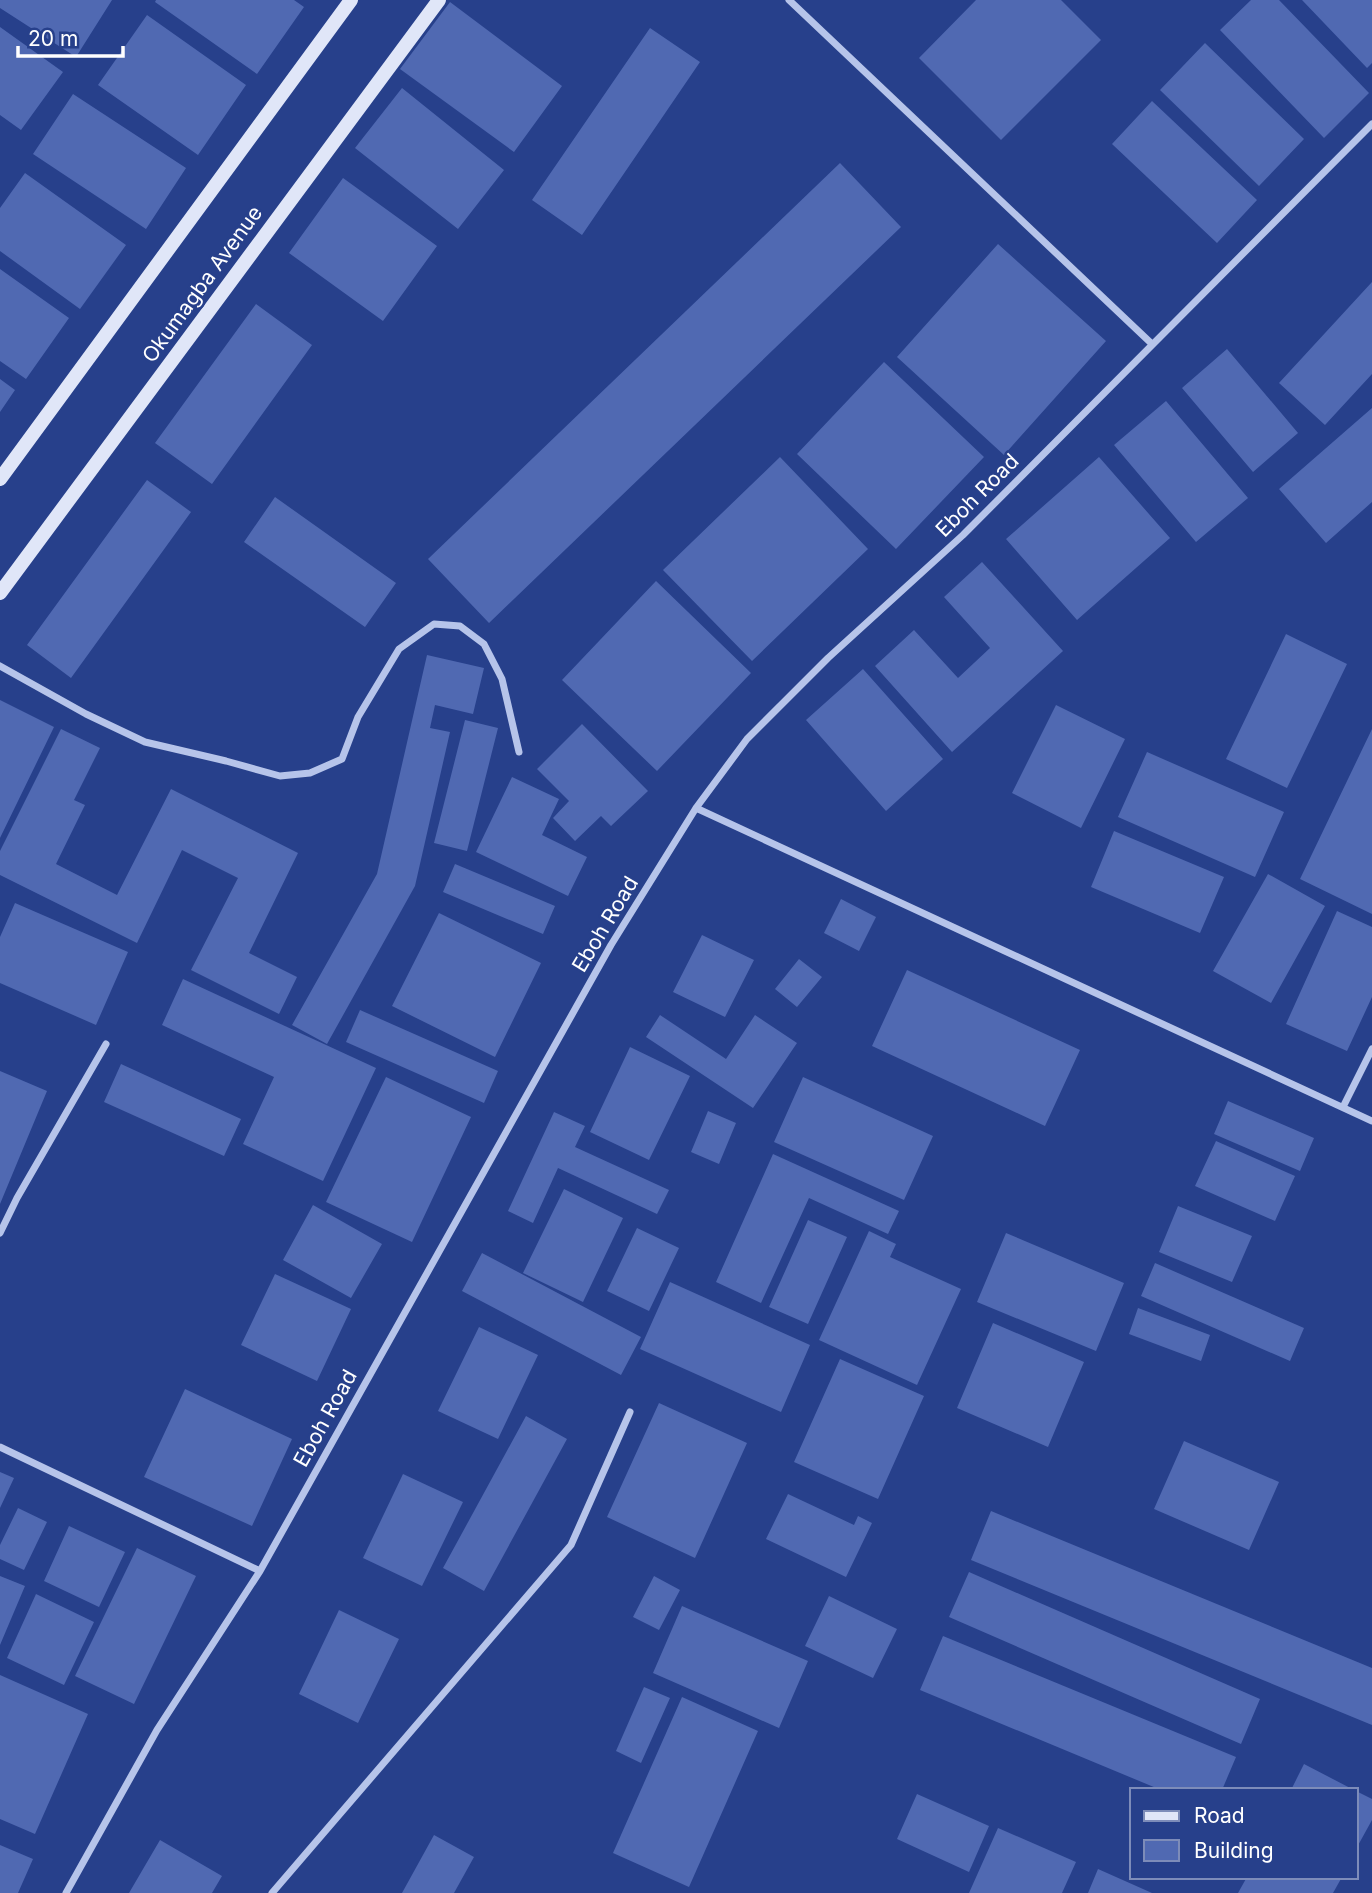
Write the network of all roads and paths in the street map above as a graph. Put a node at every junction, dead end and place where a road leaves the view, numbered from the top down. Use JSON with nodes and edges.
{"nodes":[{"id":1,"x":351,"y":0,"type":"edge"},
{"id":2,"x":439,"y":0,"type":"edge"},
{"id":3,"x":789,"y":0,"type":"edge"},
{"id":4,"x":1372,"y":124,"type":"edge"},
{"id":5,"x":1152,"y":344,"type":"junction"},
{"id":6,"x":0,"y":479,"type":"edge"},
{"id":7,"x":0,"y":593,"type":"edge"},
{"id":8,"x":0,"y":666,"type":"edge"},
{"id":9,"x":519,"y":752,"type":"dead end"},
{"id":10,"x":696,"y":808,"type":"junction"},
{"id":11,"x":106,"y":1044,"type":"dead end"},
{"id":12,"x":1372,"y":1049,"type":"edge"},
{"id":13,"x":1343,"y":1107,"type":"junction"},
{"id":14,"x":1372,"y":1121,"type":"edge"},
{"id":15,"x":0,"y":1233,"type":"edge"},
{"id":16,"x":630,"y":1412,"type":"dead end"},
{"id":17,"x":0,"y":1447,"type":"edge"},
{"id":18,"x":260,"y":1571,"type":"junction"},
{"id":19,"x":66,"y":1893,"type":"edge"},
{"id":20,"x":272,"y":1893,"type":"edge"}],
"edges":[{"from":1,"to":6,"type":"main road"},
{"from":2,"to":7,"type":"main road","name":"Okumagba Avenue"},
{"from":3,"to":5,"type":"street"},
{"from":4,"to":5,"type":"street","name":"Eboh Road"},
{"from":5,"to":10,"type":"street","name":"Eboh Road"},
{"from":8,"to":9,"type":"street"},
{"from":10,"to":13,"type":"street"},
{"from":10,"to":18,"type":"street","name":"Eboh Road"},
{"from":11,"to":15,"type":"street"},
{"from":12,"to":13,"type":"street"},
{"from":13,"to":14,"type":"street"},
{"from":16,"to":20,"type":"street"},
{"from":17,"to":18,"type":"street"},
{"from":18,"to":19,"type":"street","name":"Eboh Road"}]}
